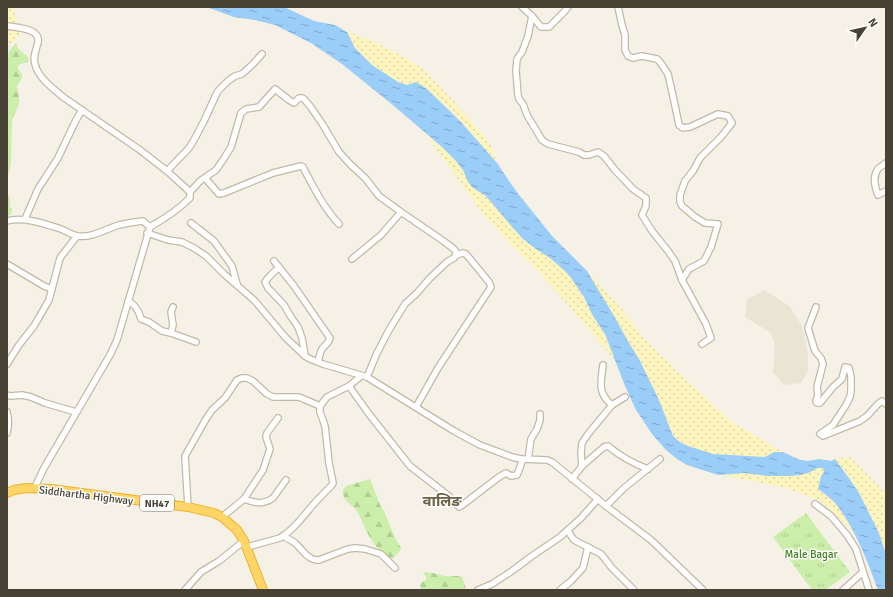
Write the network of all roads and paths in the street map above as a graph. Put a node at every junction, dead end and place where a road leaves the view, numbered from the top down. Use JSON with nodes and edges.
{"nodes":[{"id":1,"x":522,"y":7,"type":"edge"},
{"id":2,"x":568,"y":7,"type":"edge"},
{"id":3,"x":618,"y":7,"type":"edge"},
{"id":4,"x":532,"y":16,"type":"junction"},
{"id":5,"x":7,"y":26,"type":"edge"},
{"id":6,"x":262,"y":54,"type":"dead end"},
{"id":7,"x":82,"y":110,"type":"junction"},
{"id":8,"x":886,"y":163,"type":"edge"},
{"id":9,"x":167,"y":171,"type":"junction"},
{"id":10,"x":204,"y":178,"type":"junction"},
{"id":11,"x":190,"y":192,"type":"junction"},
{"id":12,"x":886,"y":192,"type":"edge"},
{"id":13,"x":400,"y":212,"type":"junction"},
{"id":14,"x":25,"y":220,"type":"junction"},
{"id":15,"x":7,"y":221,"type":"edge"},
{"id":16,"x":192,"y":223,"type":"dead end"},
{"id":17,"x":339,"y":224,"type":"dead end"},
{"id":18,"x":149,"y":230,"type":"junction"},
{"id":19,"x":77,"y":236,"type":"junction"},
{"id":20,"x":456,"y":255,"type":"junction"},
{"id":21,"x":352,"y":259,"type":"dead end"},
{"id":22,"x":274,"y":261,"type":"dead end"},
{"id":23,"x":7,"y":264,"type":"edge"},
{"id":24,"x":279,"y":267,"type":"junction"},
{"id":25,"x":682,"y":280,"type":"junction"},
{"id":26,"x":237,"y":284,"type":"junction"},
{"id":27,"x":52,"y":289,"type":"junction"},
{"id":28,"x":128,"y":301,"type":"junction"},
{"id":29,"x":816,"y":307,"type":"dead end"},
{"id":30,"x":172,"y":308,"type":"dead end"},
{"id":31,"x":170,"y":333,"type":"junction"},
{"id":32,"x":196,"y":342,"type":"dead end"},
{"id":33,"x":702,"y":344,"type":"dead end"},
{"id":34,"x":305,"y":356,"type":"junction"},
{"id":35,"x":8,"y":362,"type":"edge"},
{"id":36,"x":318,"y":362,"type":"junction"},
{"id":37,"x":603,"y":365,"type":"dead end"},
{"id":38,"x":364,"y":377,"type":"junction"},
{"id":39,"x":349,"y":386,"type":"junction"},
{"id":40,"x":7,"y":395,"type":"edge"},
{"id":41,"x":625,"y":397,"type":"dead end"},
{"id":42,"x":886,"y":404,"type":"edge"},
{"id":43,"x":612,"y":405,"type":"junction"},
{"id":44,"x":320,"y":406,"type":"junction"},
{"id":45,"x":416,"y":407,"type":"junction"},
{"id":46,"x":7,"y":412,"type":"edge"},
{"id":47,"x":76,"y":412,"type":"junction"},
{"id":48,"x":540,"y":414,"type":"dead end"},
{"id":49,"x":278,"y":418,"type":"dead end"},
{"id":50,"x":7,"y":433,"type":"edge"},
{"id":51,"x":526,"y":459,"type":"junction"},
{"id":52,"x":660,"y":459,"type":"dead end"},
{"id":53,"x":582,"y":466,"type":"junction"},
{"id":54,"x":648,"y":469,"type":"junction"},
{"id":55,"x":572,"y":479,"type":"junction"},
{"id":56,"x":286,"y":480,"type":"dead end"},
{"id":57,"x":34,"y":489,"type":"junction"},
{"id":58,"x":7,"y":493,"type":"edge"},
{"id":59,"x":244,"y":499,"type":"junction"},
{"id":60,"x":598,"y":499,"type":"junction"},
{"id":61,"x":815,"y":504,"type":"dead end"},
{"id":62,"x":606,"y":506,"type":"junction"},
{"id":63,"x":188,"y":507,"type":"junction"},
{"id":64,"x":222,"y":517,"type":"junction"},
{"id":65,"x":568,"y":531,"type":"junction"},
{"id":66,"x":283,"y":536,"type":"junction"},
{"id":67,"x":246,"y":544,"type":"junction"},
{"id":68,"x":588,"y":547,"type":"junction"},
{"id":69,"x":395,"y":568,"type":"dead end"},
{"id":70,"x":863,"y":572,"type":"junction"},
{"id":71,"x":185,"y":590,"type":"edge"},
{"id":72,"x":263,"y":590,"type":"edge"},
{"id":73,"x":478,"y":590,"type":"edge"},
{"id":74,"x":560,"y":590,"type":"edge"},
{"id":75,"x":634,"y":590,"type":"edge"},
{"id":76,"x":703,"y":590,"type":"edge"},
{"id":77,"x":843,"y":590,"type":"edge"},
{"id":78,"x":869,"y":590,"type":"edge"}],
"edges":[{"from":1,"to":4,"type":"street"},
{"from":2,"to":4,"type":"street"},
{"from":3,"to":25,"type":"street"},
{"from":4,"to":25,"type":"street"},
{"from":5,"to":7,"type":"street"},
{"from":6,"to":9,"type":"street"},
{"from":7,"to":9,"type":"street"},
{"from":7,"to":14,"type":"street"},
{"from":8,"to":12,"type":"street"},
{"from":9,"to":11,"type":"street"},
{"from":10,"to":11,"type":"street"},
{"from":10,"to":13,"type":"street"},
{"from":10,"to":17,"type":"street"},
{"from":11,"to":18,"type":"street"},
{"from":13,"to":20,"type":"street"},
{"from":13,"to":21,"type":"street"},
{"from":14,"to":15,"type":"street"},
{"from":14,"to":19,"type":"street"},
{"from":16,"to":26,"type":"street"},
{"from":18,"to":19,"type":"street"},
{"from":18,"to":26,"type":"street"},
{"from":18,"to":28,"type":"street"},
{"from":19,"to":27,"type":"street"},
{"from":20,"to":38,"type":"street"},
{"from":20,"to":45,"type":"street"},
{"from":22,"to":24,"type":"street"},
{"from":23,"to":27,"type":"street"},
{"from":24,"to":34,"type":"street"},
{"from":24,"to":36,"type":"street"},
{"from":25,"to":33,"type":"street"},
{"from":26,"to":34,"type":"street"},
{"from":27,"to":35,"type":"street"},
{"from":28,"to":31,"type":"street"},
{"from":28,"to":47,"type":"street"},
{"from":29,"to":42,"type":"street"},
{"from":30,"to":31,"type":"street"},
{"from":31,"to":32,"type":"street"},
{"from":34,"to":36,"type":"street"},
{"from":36,"to":38,"type":"street"},
{"from":37,"to":43,"type":"street"},
{"from":38,"to":39,"type":"street"},
{"from":38,"to":45,"type":"street"},
{"from":39,"to":44,"type":"street"},
{"from":39,"to":51,"type":"street"},
{"from":40,"to":47,"type":"street"},
{"from":41,"to":43,"type":"street"},
{"from":43,"to":53,"type":"street"},
{"from":44,"to":63,"type":"street"},
{"from":44,"to":66,"type":"street"},
{"from":45,"to":51,"type":"street"},
{"from":46,"to":50,"type":"street"},
{"from":47,"to":57,"type":"street"},
{"from":48,"to":51,"type":"street"},
{"from":49,"to":59,"type":"street"},
{"from":51,"to":55,"type":"street"},
{"from":52,"to":54,"type":"street"},
{"from":53,"to":54,"type":"street"},
{"from":53,"to":55,"type":"street"},
{"from":54,"to":62,"type":"street"},
{"from":55,"to":60,"type":"street"},
{"from":56,"to":59,"type":"street"},
{"from":57,"to":58,"type":"highway","name":"Siddhartha Highway","number":"NH47"},
{"from":57,"to":63,"type":"highway","name":"Siddhartha Highway","number":"NH47"},
{"from":59,"to":64,"type":"street"},
{"from":60,"to":62,"type":"street"},
{"from":60,"to":65,"type":"street"},
{"from":61,"to":70,"type":"street"},
{"from":62,"to":76,"type":"street"},
{"from":63,"to":64,"type":"highway","name":"Siddhartha Highway","number":"NH47"},
{"from":64,"to":67,"type":"highway","name":"Siddhartha Highway","number":"NH47"},
{"from":65,"to":68,"type":"street"},
{"from":65,"to":73,"type":"street"},
{"from":66,"to":67,"type":"street"},
{"from":66,"to":69,"type":"street"},
{"from":67,"to":71,"type":"street"},
{"from":67,"to":72,"type":"highway","name":"Siddhartha Highway","number":"NH47"},
{"from":68,"to":74,"type":"street"},
{"from":68,"to":75,"type":"street"},
{"from":70,"to":77,"type":"street"},
{"from":70,"to":78,"type":"street"}]}
